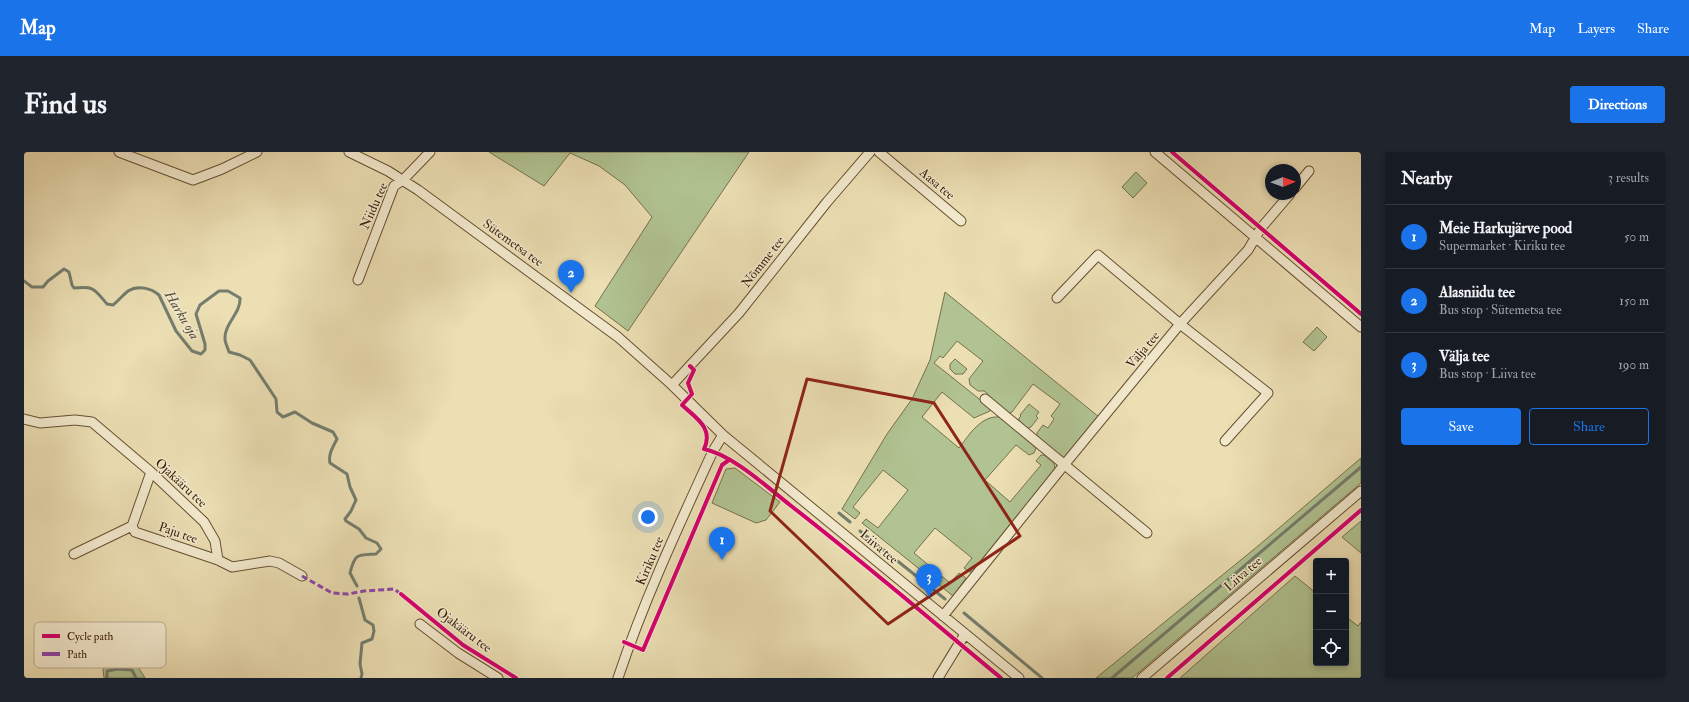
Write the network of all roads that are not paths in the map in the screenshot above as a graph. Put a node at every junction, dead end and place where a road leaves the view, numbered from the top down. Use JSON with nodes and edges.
{"nodes":[{"id":1,"x":119,"y":152,"type":"edge"},
{"id":2,"x":257,"y":152,"type":"edge"},
{"id":3,"x":350,"y":152,"type":"edge"},
{"id":4,"x":430,"y":152,"type":"edge"},
{"id":5,"x":870,"y":152,"type":"edge"},
{"id":6,"x":879,"y":152,"type":"edge"},
{"id":7,"x":1155,"y":152,"type":"edge"},
{"id":8,"x":1309,"y":171,"type":"dead end"},
{"id":9,"x":403,"y":180,"type":"junction"},
{"id":10,"x":1301,"y":181,"type":"edge"},
{"id":11,"x":1285,"y":200,"type":"edge"},
{"id":12,"x":961,"y":220,"type":"dead end"},
{"id":13,"x":1255,"y":238,"type":"junction"},
{"id":14,"x":358,"y":280,"type":"dead end"},
{"id":15,"x":1057,"y":298,"type":"dead end"},
{"id":16,"x":1180,"y":324,"type":"junction"},
{"id":17,"x":1361,"y":327,"type":"edge"},
{"id":18,"x":672,"y":385,"type":"junction"},
{"id":19,"x":985,"y":399,"type":"dead end"},
{"id":20,"x":24,"y":419,"type":"edge"},
{"id":21,"x":723,"y":435,"type":"junction"},
{"id":22,"x":1225,"y":441,"type":"dead end"},
{"id":23,"x":1064,"y":465,"type":"junction"},
{"id":24,"x":151,"y":472,"type":"junction"},
{"id":25,"x":1361,"y":490,"type":"edge"},
{"id":26,"x":132,"y":526,"type":"junction"},
{"id":27,"x":1147,"y":532,"type":"dead end"},
{"id":28,"x":74,"y":554,"type":"dead end"},
{"id":29,"x":218,"y":560,"type":"junction"},
{"id":30,"x":302,"y":576,"type":"dead end"},
{"id":31,"x":943,"y":616,"type":"junction"},
{"id":32,"x":420,"y":624,"type":"dead end"},
{"id":33,"x":965,"y":634,"type":"junction"},
{"id":34,"x":498,"y":678,"type":"edge"},
{"id":35,"x":618,"y":678,"type":"edge"},
{"id":36,"x":938,"y":678,"type":"edge"},
{"id":37,"x":1018,"y":678,"type":"edge"},
{"id":38,"x":1142,"y":678,"type":"edge"}],
"edges":[{"from":1,"to":2,"type":"street"},
{"from":3,"to":9,"type":"street","name":"Sütemetsa tee"},
{"from":4,"to":9,"type":"street","name":"Niidu tee"},
{"from":5,"to":18,"type":"street","name":"Nõmme tee"},
{"from":6,"to":12,"type":"street","name":"Aasa tee"},
{"from":7,"to":13,"type":"street"},
{"from":8,"to":10,"type":"street"},
{"from":9,"to":14,"type":"street","name":"Niidu tee"},
{"from":9,"to":18,"type":"street","name":"Sütemetsa tee"},
{"from":11,"to":13,"type":"street","name":"Välja tee"},
{"from":13,"to":16,"type":"street","name":"Välja tee"},
{"from":13,"to":17,"type":"street"},
{"from":15,"to":16,"type":"street"},
{"from":16,"to":22,"type":"street"},
{"from":16,"to":23,"type":"street","name":"Välja tee"},
{"from":18,"to":21,"type":"street","name":"Sütemetsa tee"},
{"from":19,"to":23,"type":"street"},
{"from":20,"to":24,"type":"street","name":"Ojakääru tee"},
{"from":21,"to":31,"type":"street","name":"Liiva tee"},
{"from":21,"to":35,"type":"street","name":"Kiriku tee"},
{"from":23,"to":27,"type":"street"},
{"from":23,"to":31,"type":"street","name":"Välja tee"},
{"from":24,"to":26,"type":"street"},
{"from":24,"to":29,"type":"street","name":"Ojakääru tee"},
{"from":25,"to":38,"type":"street","name":"Liiva tee"},
{"from":26,"to":28,"type":"street"},
{"from":26,"to":29,"type":"street","name":"Paju tee"},
{"from":29,"to":30,"type":"street"},
{"from":31,"to":33,"type":"street","name":"Liiva tee"},
{"from":32,"to":34,"type":"street","name":"Ojakääru tee"},
{"from":33,"to":36,"type":"street"},
{"from":33,"to":37,"type":"street","name":"Liiva tee"}]}
